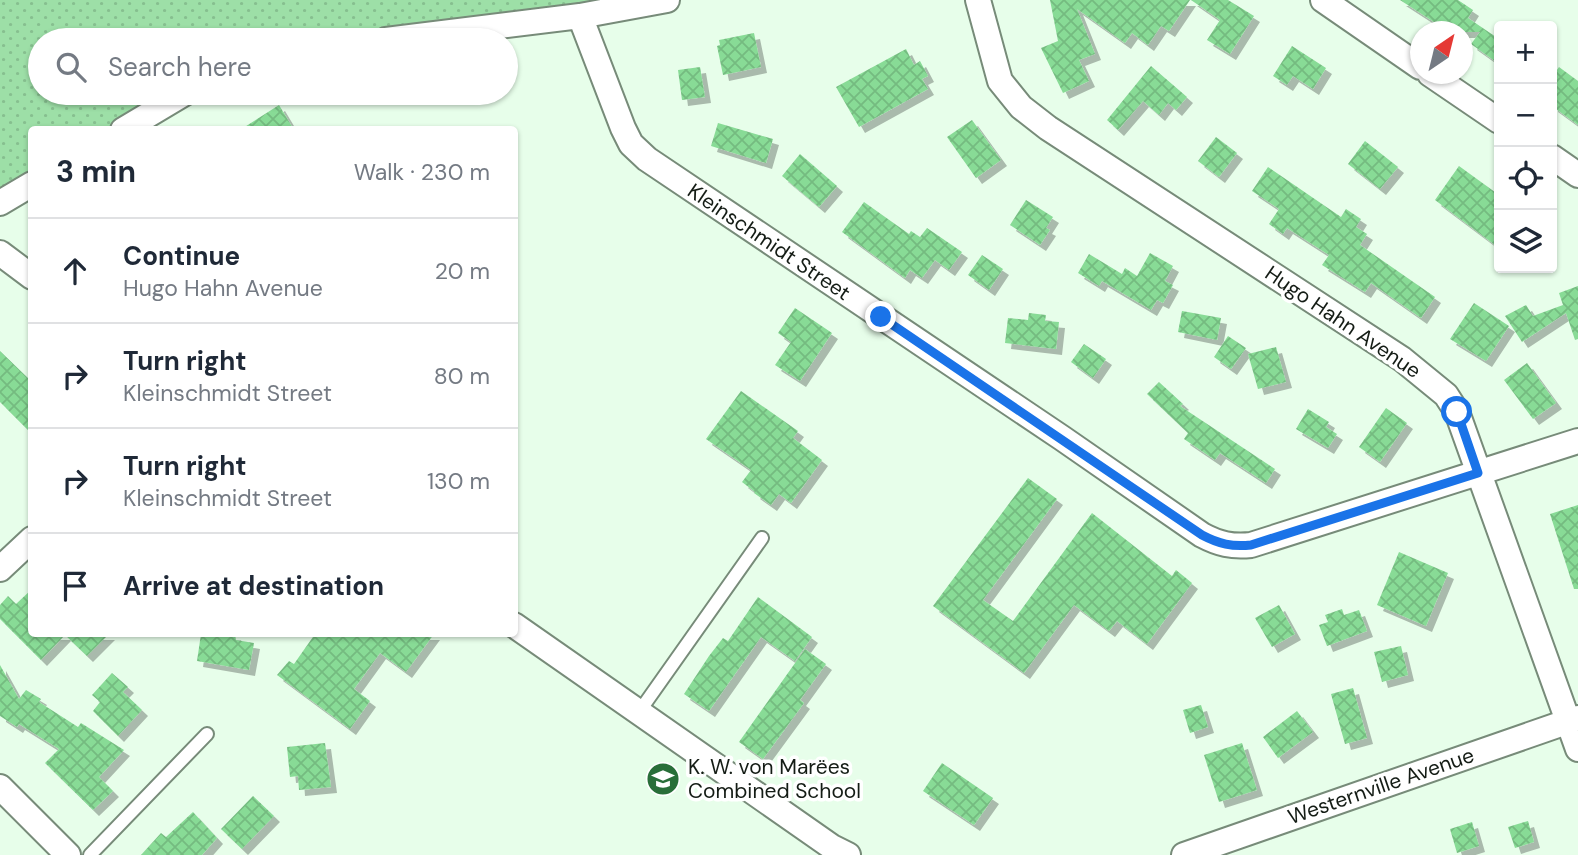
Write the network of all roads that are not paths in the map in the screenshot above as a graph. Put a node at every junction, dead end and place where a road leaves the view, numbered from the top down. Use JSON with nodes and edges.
{"nodes":[{"id":1,"x":667,"y":0,"type":"edge"},
{"id":2,"x":978,"y":0,"type":"edge"},
{"id":3,"x":1322,"y":0,"type":"edge"},
{"id":4,"x":580,"y":16,"type":"junction"},
{"id":5,"x":483,"y":28,"type":"edge"},
{"id":6,"x":1410,"y":60,"type":"edge"},
{"id":7,"x":1445,"y":84,"type":"edge"},
{"id":8,"x":165,"y":105,"type":"edge"},
{"id":9,"x":1494,"y":118,"type":"edge"},
{"id":10,"x":130,"y":126,"type":"edge"},
{"id":11,"x":1557,"y":160,"type":"edge"},
{"id":12,"x":1578,"y":175,"type":"edge"},
{"id":13,"x":28,"y":186,"type":"edge"},
{"id":14,"x":0,"y":203,"type":"edge"},
{"id":15,"x":0,"y":253,"type":"edge"},
{"id":16,"x":28,"y":274,"type":"edge"},
{"id":17,"x":1578,"y":441,"type":"edge"},
{"id":18,"x":1478,"y":473,"type":"junction"},
{"id":19,"x":762,"y":538,"type":"dead end"},
{"id":20,"x":28,"y":543,"type":"edge"},
{"id":21,"x":0,"y":569,"type":"edge"},
{"id":22,"x":518,"y":628,"type":"edge"},
{"id":23,"x":639,"y":712,"type":"junction"},
{"id":24,"x":1573,"y":720,"type":"edge"},
{"id":25,"x":207,"y":734,"type":"dead end"},
{"id":26,"x":1578,"y":749,"type":"edge"},
{"id":27,"x":0,"y":787,"type":"edge"},
{"id":28,"x":68,"y":855,"type":"edge"},
{"id":29,"x":90,"y":855,"type":"edge"},
{"id":30,"x":848,"y":855,"type":"edge"},
{"id":31,"x":1184,"y":855,"type":"edge"}],
"edges":[{"from":1,"to":4,"type":"street"},
{"from":2,"to":18,"type":"street","name":"Hugo Hahn Avenue"},
{"from":3,"to":6,"type":"street"},
{"from":4,"to":5,"type":"street"},
{"from":4,"to":18,"type":"street","name":"Kleinschmidt Street"},
{"from":7,"to":9,"type":"street"},
{"from":8,"to":10,"type":"street"},
{"from":11,"to":12,"type":"street"},
{"from":13,"to":14,"type":"street"},
{"from":15,"to":16,"type":"street"},
{"from":17,"to":18,"type":"street","name":"Kleinschmidt Street"},
{"from":18,"to":24,"type":"street","name":"Hugo Hahn Avenue"},
{"from":19,"to":23,"type":"lane"},
{"from":20,"to":21,"type":"street"},
{"from":22,"to":23,"type":"street"},
{"from":23,"to":30,"type":"street"},
{"from":24,"to":26,"type":"street","name":"Hugo Hahn Avenue"},
{"from":24,"to":31,"type":"street","name":"Westernville Avenue"},
{"from":25,"to":29,"type":"lane"},
{"from":27,"to":28,"type":"street"}]}
